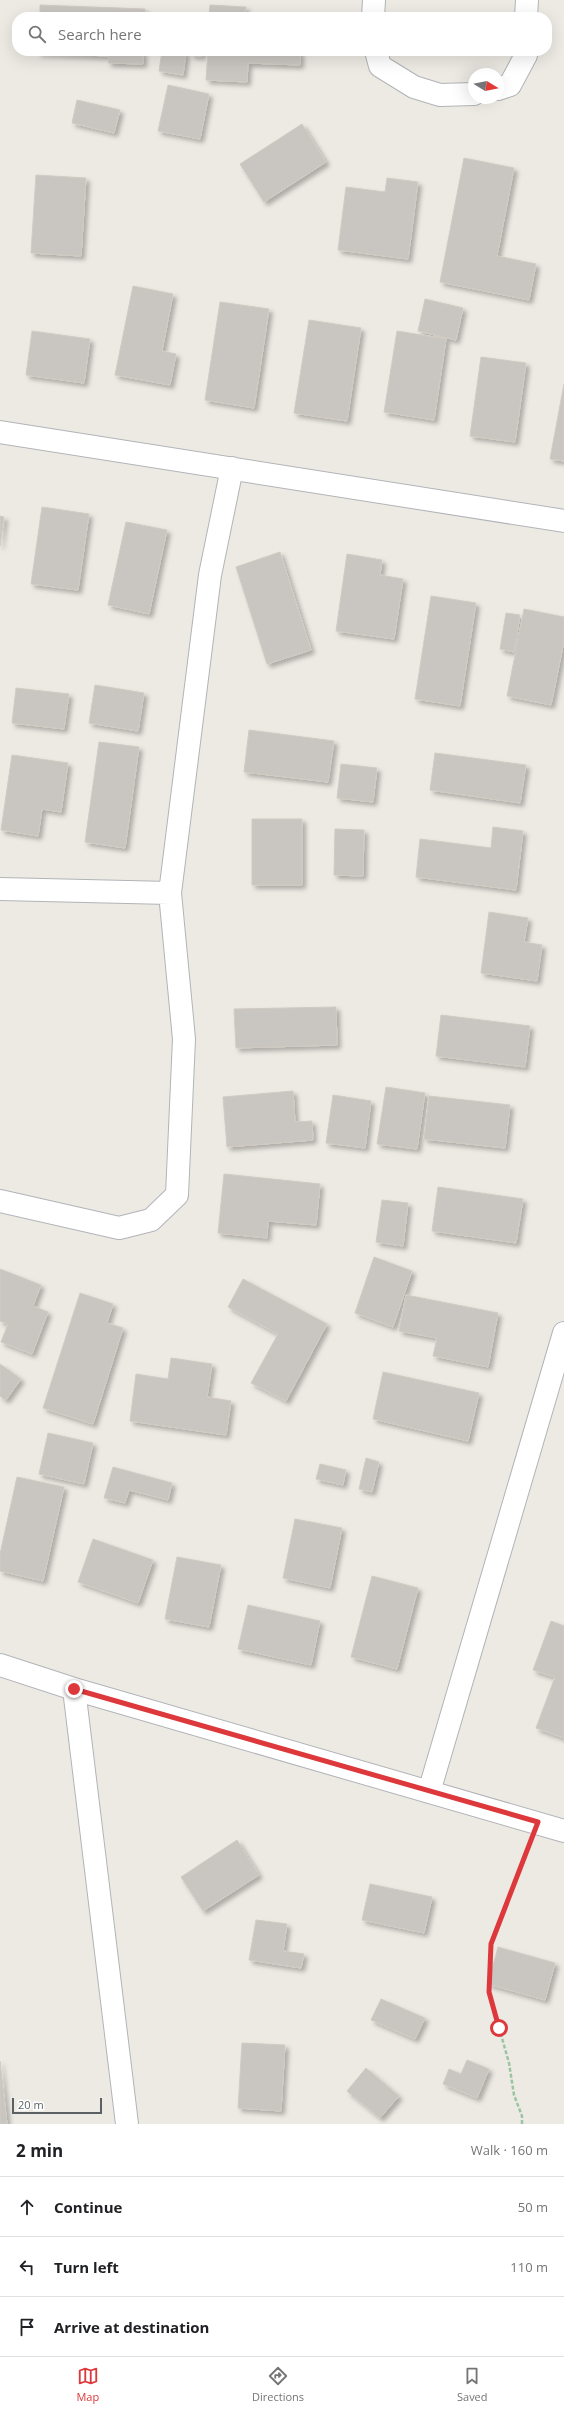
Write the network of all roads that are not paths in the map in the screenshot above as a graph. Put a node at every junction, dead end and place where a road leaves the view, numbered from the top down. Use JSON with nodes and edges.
{"nodes":[{"id":1,"x":374,"y":0,"type":"edge"},
{"id":2,"x":527,"y":0,"type":"edge"},
{"id":3,"x":373,"y":12,"type":"edge"},
{"id":4,"x":526,"y":12,"type":"edge"},
{"id":5,"x":377,"y":56,"type":"edge"},
{"id":6,"x":525,"y":56,"type":"edge"},
{"id":7,"x":504,"y":87,"type":"edge"},
{"id":8,"x":468,"y":94,"type":"edge"},
{"id":9,"x":0,"y":432,"type":"edge"},
{"id":10,"x":232,"y":468,"type":"junction"},
{"id":11,"x":564,"y":521,"type":"edge"},
{"id":12,"x":0,"y":889,"type":"edge"},
{"id":13,"x":170,"y":893,"type":"junction"},
{"id":14,"x":0,"y":1201,"type":"edge"},
{"id":15,"x":564,"y":1333,"type":"edge"},
{"id":16,"x":0,"y":1665,"type":"edge"},
{"id":17,"x":74,"y":1689,"type":"junction"},
{"id":18,"x":429,"y":1792,"type":"junction"},
{"id":19,"x":564,"y":1831,"type":"edge"},
{"id":20,"x":127,"y":2124,"type":"edge"}],
"edges":[{"from":1,"to":3,"type":"street"},
{"from":2,"to":4,"type":"street"},
{"from":5,"to":8,"type":"street"},
{"from":6,"to":7,"type":"street"},
{"from":9,"to":10,"type":"street"},
{"from":10,"to":11,"type":"street"},
{"from":10,"to":13,"type":"street"},
{"from":12,"to":13,"type":"street"},
{"from":13,"to":14,"type":"street"},
{"from":15,"to":18,"type":"street"},
{"from":16,"to":17,"type":"street"},
{"from":17,"to":18,"type":"street"},
{"from":17,"to":20,"type":"street"},
{"from":18,"to":19,"type":"street"}]}
